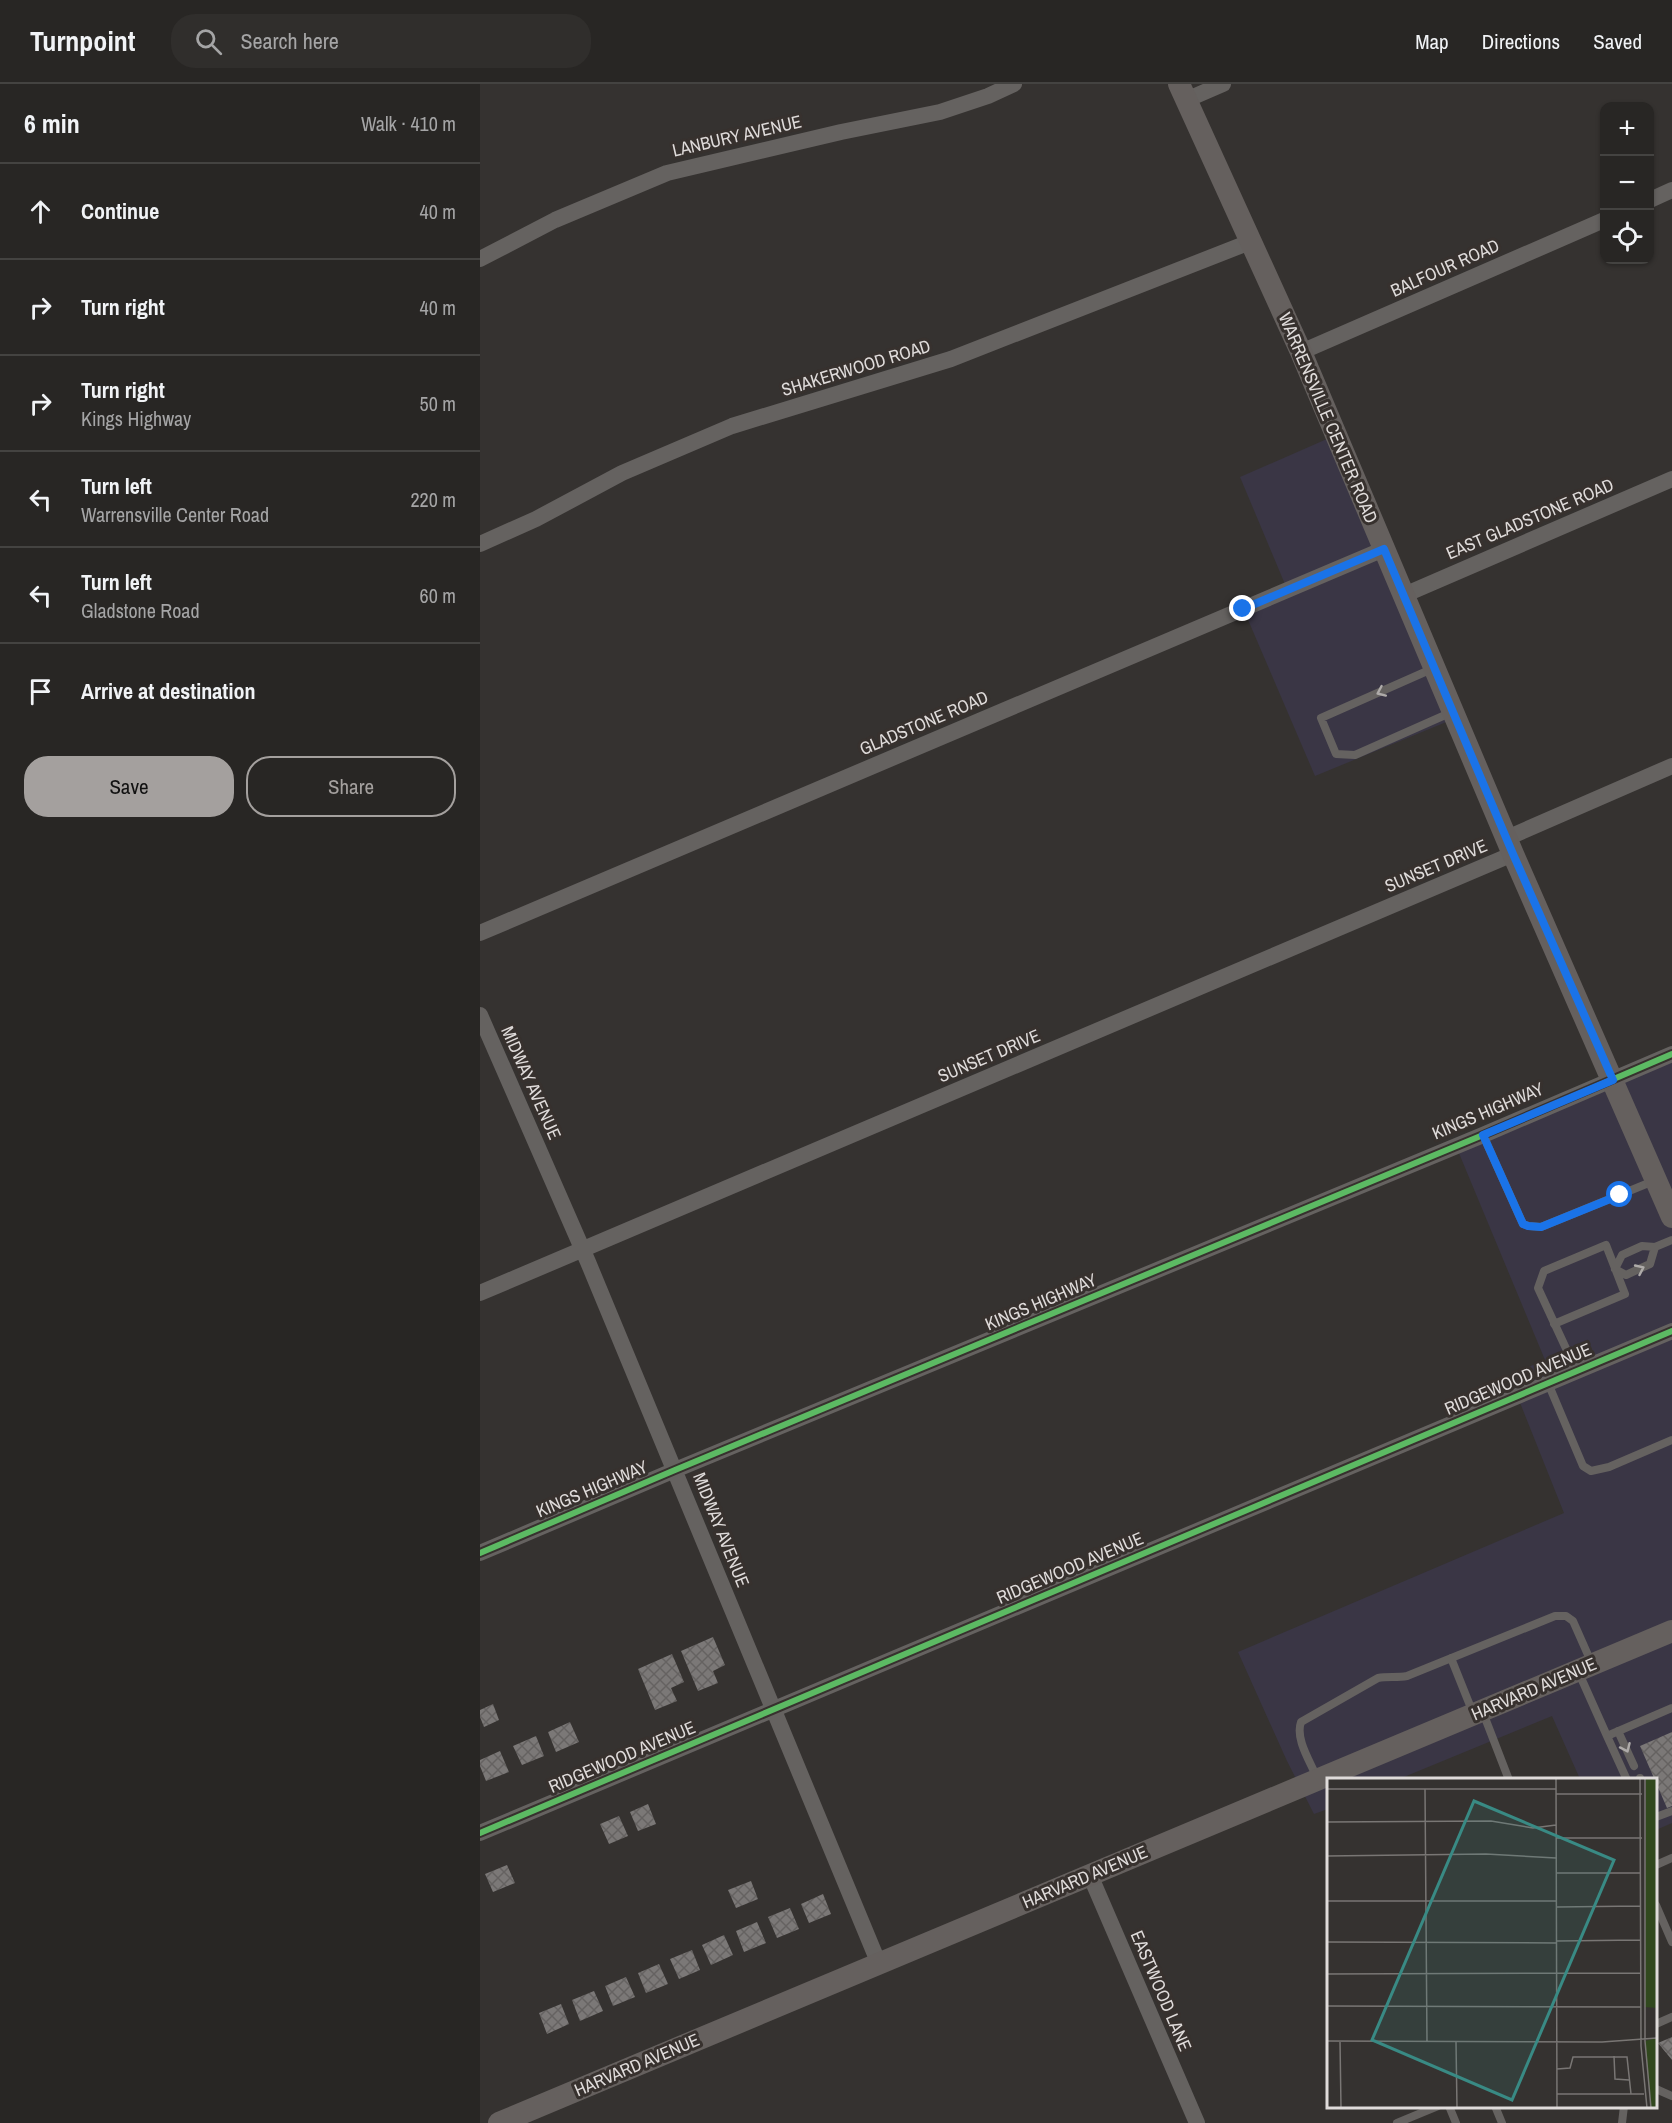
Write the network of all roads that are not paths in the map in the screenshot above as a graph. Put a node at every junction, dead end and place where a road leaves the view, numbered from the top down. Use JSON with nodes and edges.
{"nodes":[{"id":1,"x":1014,"y":84,"type":"edge"},
{"id":2,"x":1223,"y":84,"type":"edge"},
{"id":3,"x":1182,"y":92,"type":"edge"},
{"id":4,"x":1672,"y":190,"type":"edge"},
{"id":5,"x":1654,"y":198,"type":"edge"},
{"id":6,"x":1600,"y":222,"type":"edge"},
{"id":7,"x":1250,"y":242,"type":"junction"},
{"id":8,"x":480,"y":259,"type":"edge"},
{"id":9,"x":1300,"y":352,"type":"junction"},
{"id":10,"x":1672,"y":479,"type":"edge"},
{"id":11,"x":480,"y":544,"type":"edge"},
{"id":12,"x":1384,"y":549,"type":"junction"},
{"id":13,"x":1404,"y":595,"type":"junction"},
{"id":14,"x":1435,"y":668,"type":"junction"},
{"id":15,"x":1453,"y":711,"type":"junction"},
{"id":16,"x":1672,"y":766,"type":"edge"},
{"id":17,"x":1510,"y":846,"type":"junction"},
{"id":18,"x":480,"y":933,"type":"edge"},
{"id":19,"x":480,"y":1014,"type":"edge"},
{"id":20,"x":1672,"y":1054,"type":"edge"},
{"id":21,"x":1613,"y":1080,"type":"junction"},
{"id":22,"x":1483,"y":1135,"type":"junction"},
{"id":23,"x":1656,"y":1180,"type":"junction"},
{"id":24,"x":1672,"y":1218,"type":"edge"},
{"id":25,"x":1672,"y":1240,"type":"edge"},
{"id":26,"x":1655,"y":1247,"type":"junction"},
{"id":27,"x":583,"y":1250,"type":"junction"},
{"id":28,"x":1615,"y":1269,"type":"junction"},
{"id":29,"x":480,"y":1293,"type":"edge"},
{"id":30,"x":1554,"y":1324,"type":"junction"},
{"id":31,"x":1672,"y":1330,"type":"edge"},
{"id":32,"x":1575,"y":1370,"type":"junction"},
{"id":33,"x":1548,"y":1382,"type":"junction"},
{"id":34,"x":1672,"y":1440,"type":"edge"},
{"id":35,"x":675,"y":1470,"type":"junction"},
{"id":36,"x":480,"y":1553,"type":"edge"},
{"id":37,"x":1672,"y":1631,"type":"edge"},
{"id":38,"x":1451,"y":1658,"type":"junction"},
{"id":39,"x":1585,"y":1667,"type":"junction"},
{"id":40,"x":1672,"y":1708,"type":"edge"},
{"id":41,"x":774,"y":1709,"type":"junction"},
{"id":42,"x":1478,"y":1712,"type":"junction"},
{"id":43,"x":1618,"y":1731,"type":"junction"},
{"id":44,"x":1607,"y":1736,"type":"junction"},
{"id":45,"x":1634,"y":1766,"type":"dead end"},
{"id":46,"x":1509,"y":1778,"type":"edge"},
{"id":47,"x":1626,"y":1778,"type":"edge"},
{"id":48,"x":1318,"y":1779,"type":"junction"},
{"id":49,"x":1672,"y":1811,"type":"edge"},
{"id":50,"x":1657,"y":1815,"type":"edge"},
{"id":51,"x":480,"y":1833,"type":"edge"},
{"id":52,"x":1672,"y":1858,"type":"edge"},
{"id":53,"x":1657,"y":1865,"type":"edge"},
{"id":54,"x":1090,"y":1875,"type":"junction"},
{"id":55,"x":1657,"y":1907,"type":"edge"},
{"id":56,"x":1672,"y":1942,"type":"edge"},
{"id":57,"x":879,"y":1964,"type":"junction"},
{"id":58,"x":1672,"y":2017,"type":"edge"},
{"id":59,"x":1657,"y":2024,"type":"edge"},
{"id":60,"x":1657,"y":2089,"type":"edge"},
{"id":61,"x":1672,"y":2096,"type":"edge"},
{"id":62,"x":1433,"y":2108,"type":"edge"},
{"id":63,"x":1450,"y":2108,"type":"edge"},
{"id":64,"x":1496,"y":2108,"type":"edge"},
{"id":65,"x":1624,"y":2108,"type":"edge"},
{"id":66,"x":499,"y":2123,"type":"edge"},
{"id":67,"x":1197,"y":2123,"type":"edge"},
{"id":68,"x":1397,"y":2123,"type":"edge"},
{"id":69,"x":1456,"y":2123,"type":"edge"},
{"id":70,"x":1502,"y":2123,"type":"edge"},
{"id":71,"x":1622,"y":2123,"type":"edge"}],
"edges":[{"from":1,"to":8,"type":"street","name":"LANBURY AVENUE"},
{"from":2,"to":3,"type":"street"},
{"from":3,"to":7,"type":"main road","name":"WARRENSVILLE CENTER ROAD"},
{"from":4,"to":5,"type":"street"},
{"from":6,"to":9,"type":"street","name":"BALFOUR ROAD"},
{"from":7,"to":9,"type":"main road","name":"WARRENSVILLE CENTER ROAD"},
{"from":7,"to":11,"type":"street","name":"SHAKERWOOD ROAD"},
{"from":9,"to":12,"type":"main road","name":"WARRENSVILLE CENTER ROAD"},
{"from":10,"to":13,"type":"street","name":"EAST GLADSTONE ROAD"},
{"from":12,"to":13,"type":"main road","name":"WARRENSVILLE CENTER ROAD"},
{"from":12,"to":18,"type":"street","name":"GLADSTONE ROAD"},
{"from":13,"to":14,"type":"main road","name":"WARRENSVILLE CENTER ROAD"},
{"from":14,"to":15,"type":"main road","name":"WARRENSVILLE CENTER ROAD"},
{"from":14,"to":15,"type":"lane","one_way":true},
{"from":15,"to":17,"type":"main road","name":"WARRENSVILLE CENTER ROAD"},
{"from":16,"to":17,"type":"street","name":"SUNSET DRIVE"},
{"from":17,"to":21,"type":"main road","name":"WARRENSVILLE CENTER ROAD"},
{"from":17,"to":27,"type":"street","name":"SUNSET DRIVE"},
{"from":19,"to":27,"type":"street","name":"MIDWAY AVENUE"},
{"from":20,"to":21,"type":"street","name":"KINGS HIGHWAY"},
{"from":21,"to":22,"type":"street","name":"KINGS HIGHWAY"},
{"from":21,"to":23,"type":"main road","name":"WARRENSVILLE CENTER ROAD"},
{"from":22,"to":23,"type":"lane"},
{"from":22,"to":35,"type":"street","name":"KINGS HIGHWAY"},
{"from":23,"to":24,"type":"main road","name":"WARRENSVILLE CENTER ROAD"},
{"from":25,"to":26,"type":"lane"},
{"from":26,"to":28,"type":"lane"},
{"from":28,"to":26,"type":"lane","one_way":true},
{"from":27,"to":29,"type":"street","name":"SUNSET DRIVE"},
{"from":27,"to":35,"type":"street","name":"MIDWAY AVENUE"},
{"from":28,"to":30,"type":"lane"},
{"from":28,"to":30,"type":"lane"},
{"from":30,"to":32,"type":"lane"},
{"from":31,"to":32,"type":"street","name":"RIDGEWOOD AVENUE"},
{"from":32,"to":33,"type":"street","name":"RIDGEWOOD AVENUE"},
{"from":33,"to":34,"type":"lane"},
{"from":33,"to":41,"type":"street","name":"RIDGEWOOD AVENUE"},
{"from":35,"to":36,"type":"street","name":"KINGS HIGHWAY"},
{"from":35,"to":41,"type":"street","name":"MIDWAY AVENUE"},
{"from":37,"to":39,"type":"main road","name":"HARVARD AVENUE"},
{"from":38,"to":39,"type":"lane"},
{"from":38,"to":42,"type":"lane"},
{"from":38,"to":48,"type":"lane"},
{"from":39,"to":42,"type":"main road","name":"HARVARD AVENUE"},
{"from":39,"to":44,"type":"lane"},
{"from":40,"to":43,"type":"lane"},
{"from":41,"to":51,"type":"street","name":"RIDGEWOOD AVENUE"},
{"from":41,"to":57,"type":"street","name":"MIDWAY AVENUE"},
{"from":42,"to":46,"type":"lane"},
{"from":42,"to":48,"type":"main road","name":"HARVARD AVENUE"},
{"from":43,"to":44,"type":"lane"},
{"from":43,"to":45,"type":"lane","one_way":true},
{"from":44,"to":47,"type":"lane"},
{"from":48,"to":54,"type":"main road","name":"HARVARD AVENUE"},
{"from":49,"to":50,"type":"lane"},
{"from":52,"to":53,"type":"lane"},
{"from":54,"to":57,"type":"main road","name":"HARVARD AVENUE"},
{"from":54,"to":67,"type":"street","name":"EASTWOOD LANE"},
{"from":55,"to":56,"type":"lane"},
{"from":57,"to":66,"type":"main road","name":"HARVARD AVENUE"},
{"from":58,"to":59,"type":"lane"},
{"from":60,"to":61,"type":"lane"},
{"from":62,"to":68,"type":"lane"},
{"from":63,"to":69,"type":"lane"},
{"from":64,"to":70,"type":"lane"},
{"from":65,"to":71,"type":"lane"}]}
